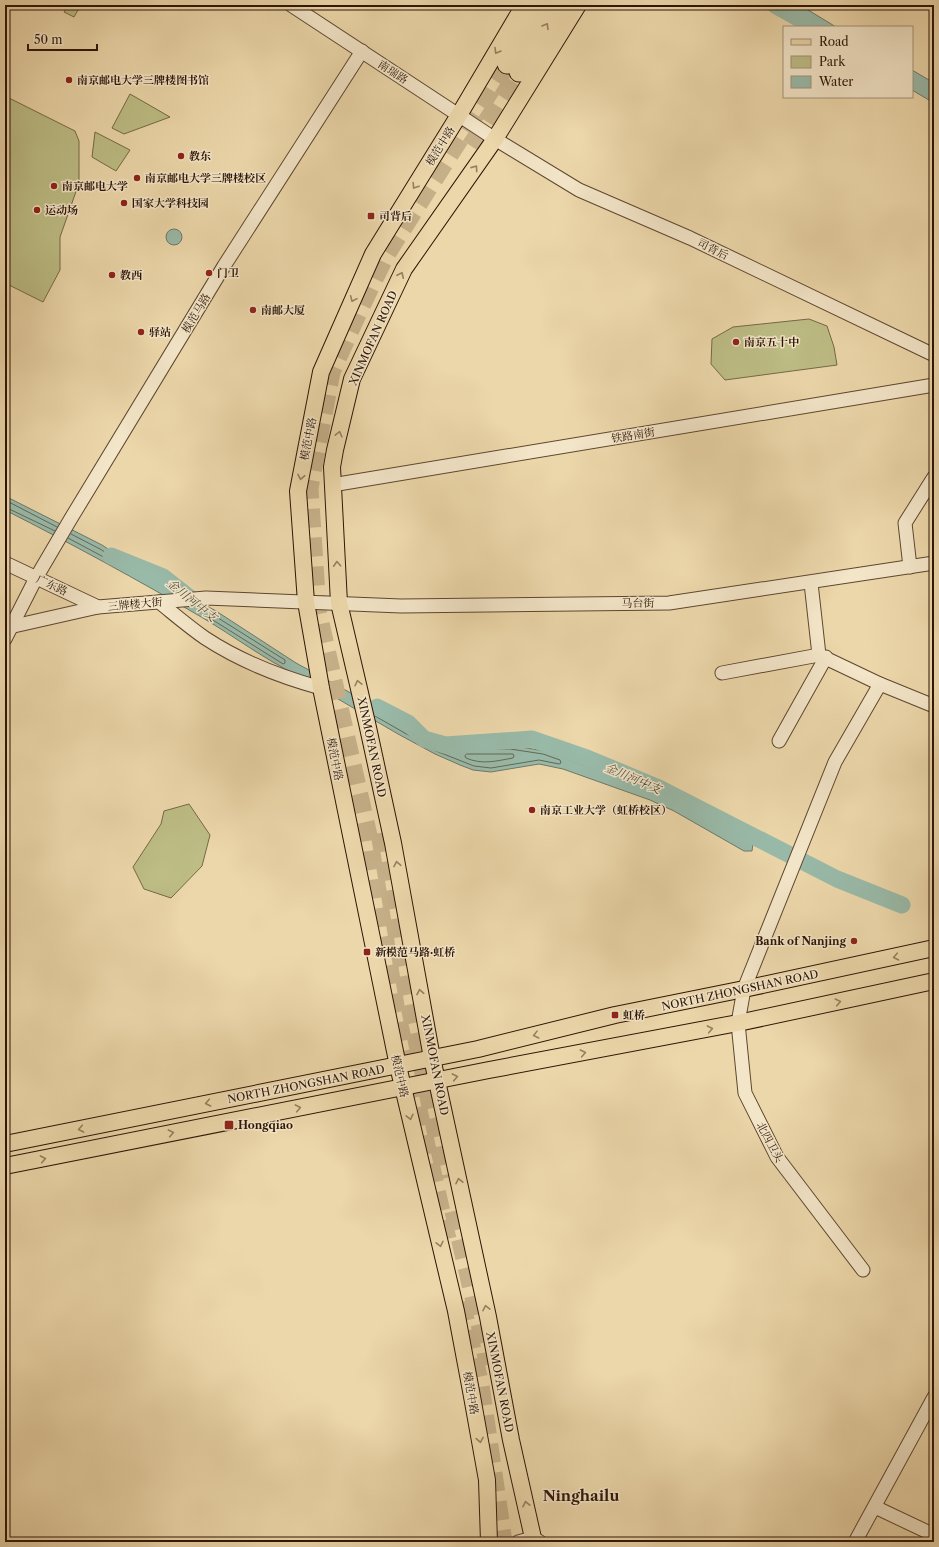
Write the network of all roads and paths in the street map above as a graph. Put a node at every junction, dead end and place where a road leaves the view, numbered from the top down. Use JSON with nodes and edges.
{"nodes":[{"id":1,"x":291,"y":5,"type":"edge"},
{"id":2,"x":542,"y":5,"type":"edge"},
{"id":3,"x":559,"y":5,"type":"edge"},
{"id":4,"x":578,"y":5,"type":"edge"},
{"id":5,"x":521,"y":11,"type":"edge"},
{"id":6,"x":362,"y":51,"type":"junction"},
{"id":7,"x":459,"y":115,"type":"junction"},
{"id":8,"x":495,"y":139,"type":"junction"},
{"id":9,"x":934,"y":355,"type":"edge"},
{"id":10,"x":934,"y":385,"type":"edge"},
{"id":11,"x":934,"y":477,"type":"edge"},
{"id":12,"x":332,"y":485,"type":"junction"},
{"id":13,"x":5,"y":563,"type":"edge"},
{"id":14,"x":934,"y":563,"type":"edge"},
{"id":15,"x":910,"y":567,"type":"junction"},
{"id":16,"x":36,"y":578,"type":"junction"},
{"id":17,"x":811,"y":583,"type":"junction"},
{"id":18,"x":158,"y":602,"type":"junction"},
{"id":19,"x":306,"y":602,"type":"junction"},
{"id":20,"x":339,"y":603,"type":"junction"},
{"id":21,"x":98,"y":607,"type":"junction"},
{"id":22,"x":8,"y":627,"type":"edge"},
{"id":23,"x":5,"y":638,"type":"edge"},
{"id":24,"x":823,"y":656,"type":"junction"},
{"id":25,"x":722,"y":674,"type":"dead end"},
{"id":26,"x":880,"y":684,"type":"junction"},
{"id":27,"x":321,"y":688,"type":"junction"},
{"id":28,"x":934,"y":706,"type":"edge"},
{"id":29,"x":780,"y":741,"type":"dead end"},
{"id":30,"x":934,"y":948,"type":"edge"},
{"id":31,"x":934,"y":981,"type":"edge"},
{"id":32,"x":744,"y":989,"type":"junction"},
{"id":33,"x":738,"y":1023,"type":"junction"},
{"id":34,"x":432,"y":1058,"type":"junction"},
{"id":35,"x":398,"y":1066,"type":"junction"},
{"id":36,"x":437,"y":1081,"type":"junction"},
{"id":37,"x":403,"y":1087,"type":"junction"},
{"id":38,"x":5,"y":1144,"type":"edge"},
{"id":39,"x":5,"y":1166,"type":"edge"},
{"id":40,"x":863,"y":1270,"type":"dead end"},
{"id":41,"x":934,"y":1397,"type":"edge"},
{"id":42,"x":875,"y":1507,"type":"junction"},
{"id":43,"x":934,"y":1535,"type":"edge"},
{"id":44,"x":531,"y":1541,"type":"edge"},
{"id":45,"x":489,"y":1542,"type":"edge"},
{"id":46,"x":855,"y":1542,"type":"edge"}],
"edges":[{"from":1,"to":6,"type":"street","name":"南瑞路"},
{"from":2,"to":3,"type":"highway","one_way":true},
{"from":4,"to":8,"type":"main road","name":"XINMOFAN ROAD"},
{"from":5,"to":7,"type":"main road","name":"模范中路","one_way":true},
{"from":6,"to":7,"type":"street","name":"南瑞路"},
{"from":6,"to":16,"type":"street","name":"模范马路"},
{"from":7,"to":8,"type":"street","name":"南瑞路"},
{"from":7,"to":19,"type":"main road","name":"模范中路","one_way":true},
{"from":8,"to":9,"type":"street","name":"司背后"},
{"from":12,"to":8,"type":"main road","name":"XINMOFAN ROAD","one_way":true},
{"from":10,"to":12,"type":"street","name":"铁路南街"},
{"from":11,"to":15,"type":"street"},
{"from":20,"to":12,"type":"main road","name":"XINMOFAN ROAD","one_way":true},
{"from":13,"to":16,"type":"street","name":"广东路"},
{"from":14,"to":15,"type":"street","name":"马台街"},
{"from":15,"to":17,"type":"street","name":"马台街"},
{"from":16,"to":21,"type":"street","name":"广东路"},
{"from":16,"to":22,"type":"street","name":"模范马路"},
{"from":17,"to":20,"type":"street","name":"马台街"},
{"from":17,"to":24,"type":"street"},
{"from":18,"to":19,"type":"street","name":"三牌楼大街"},
{"from":18,"to":21,"type":"street","name":"三牌楼大街"},
{"from":18,"to":27,"type":"street"},
{"from":19,"to":20,"type":"street","name":"三牌楼大街"},
{"from":19,"to":27,"type":"main road","name":"模范中路"},
{"from":34,"to":20,"type":"main road","name":"XINMOFAN ROAD","one_way":true},
{"from":21,"to":22,"type":"street","name":"三牌楼大街"},
{"from":22,"to":23,"type":"street","name":"模范马路"},
{"from":24,"to":25,"type":"street"},
{"from":24,"to":26,"type":"street"},
{"from":24,"to":29,"type":"street"},
{"from":26,"to":28,"type":"street"},
{"from":26,"to":32,"type":"street","name":"北四卫头"},
{"from":27,"to":35,"type":"main road","name":"模范中路"},
{"from":30,"to":32,"type":"main road","name":"NORTH ZHONGSHAN ROAD","one_way":true},
{"from":33,"to":31,"type":"main road","name":"NORTH ZHONGSHAN ROAD","one_way":true},
{"from":32,"to":33,"type":"street","name":"北四卫头"},
{"from":32,"to":34,"type":"main road","name":"NORTH ZHONGSHAN ROAD","one_way":true},
{"from":36,"to":33,"type":"main road","name":"NORTH ZHONGSHAN ROAD","one_way":true},
{"from":33,"to":40,"type":"street","name":"北四卫头"},
{"from":34,"to":35,"type":"main road","name":"NORTH ZHONGSHAN ROAD"},
{"from":34,"to":36,"type":"main road","name":"XINMOFAN ROAD"},
{"from":35,"to":37,"type":"main road","name":"模范中路"},
{"from":35,"to":38,"type":"main road","name":"NORTH ZHONGSHAN ROAD","one_way":true},
{"from":36,"to":37,"type":"main road","name":"NORTH ZHONGSHAN ROAD"},
{"from":44,"to":36,"type":"main road","name":"XINMOFAN ROAD","one_way":true},
{"from":39,"to":37,"type":"main road","name":"NORTH ZHONGSHAN ROAD","one_way":true},
{"from":37,"to":45,"type":"main road","name":"模范中路","one_way":true},
{"from":41,"to":42,"type":"street"},
{"from":42,"to":43,"type":"street"},
{"from":42,"to":46,"type":"street"}]}
